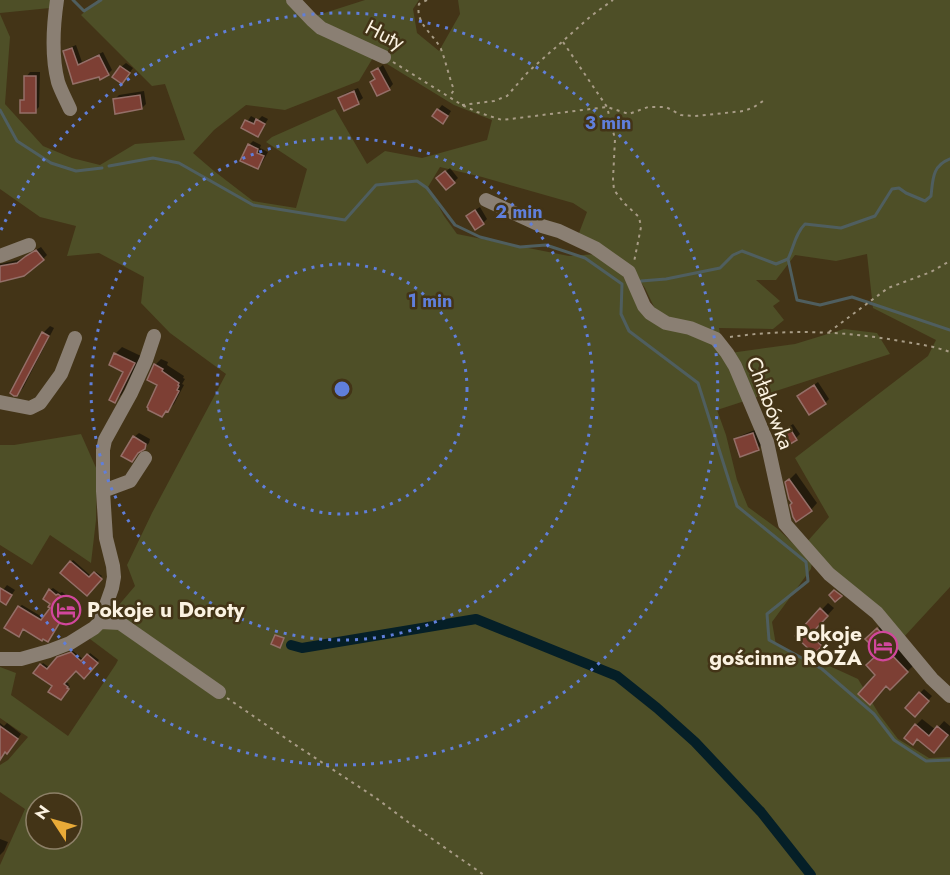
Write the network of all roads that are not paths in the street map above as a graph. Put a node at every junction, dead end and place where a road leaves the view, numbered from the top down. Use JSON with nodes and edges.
{"nodes":[{"id":1,"x":57,"y":0,"type":"edge"},
{"id":2,"x":293,"y":0,"type":"edge"},
{"id":3,"x":384,"y":57,"type":"road end"},
{"id":4,"x":70,"y":109,"type":"dead end"},
{"id":5,"x":486,"y":200,"type":"dead end"},
{"id":6,"x":29,"y":245,"type":"dead end"},
{"id":7,"x":0,"y":256,"type":"edge"},
{"id":8,"x":154,"y":336,"type":"dead end"},
{"id":9,"x":75,"y":338,"type":"dead end"},
{"id":10,"x":0,"y":402,"type":"edge"},
{"id":11,"x":145,"y":458,"type":"dead end"},
{"id":12,"x":103,"y":491,"type":"junction"},
{"id":13,"x":100,"y":622,"type":"junction"},
{"id":14,"x":0,"y":659,"type":"edge"},
{"id":15,"x":219,"y":692,"type":"road end"},
{"id":16,"x":950,"y":696,"type":"edge"}],
"edges":[{"from":1,"to":4,"type":"street"},
{"from":2,"to":3,"type":"street","name":"Huty"},
{"from":5,"to":16,"type":"street","name":"Chłabówka"},
{"from":6,"to":7,"type":"street"},
{"from":8,"to":12,"type":"street"},
{"from":9,"to":10,"type":"street"},
{"from":11,"to":12,"type":"street"},
{"from":12,"to":13,"type":"street"},
{"from":13,"to":14,"type":"street"},
{"from":13,"to":15,"type":"street"}]}
